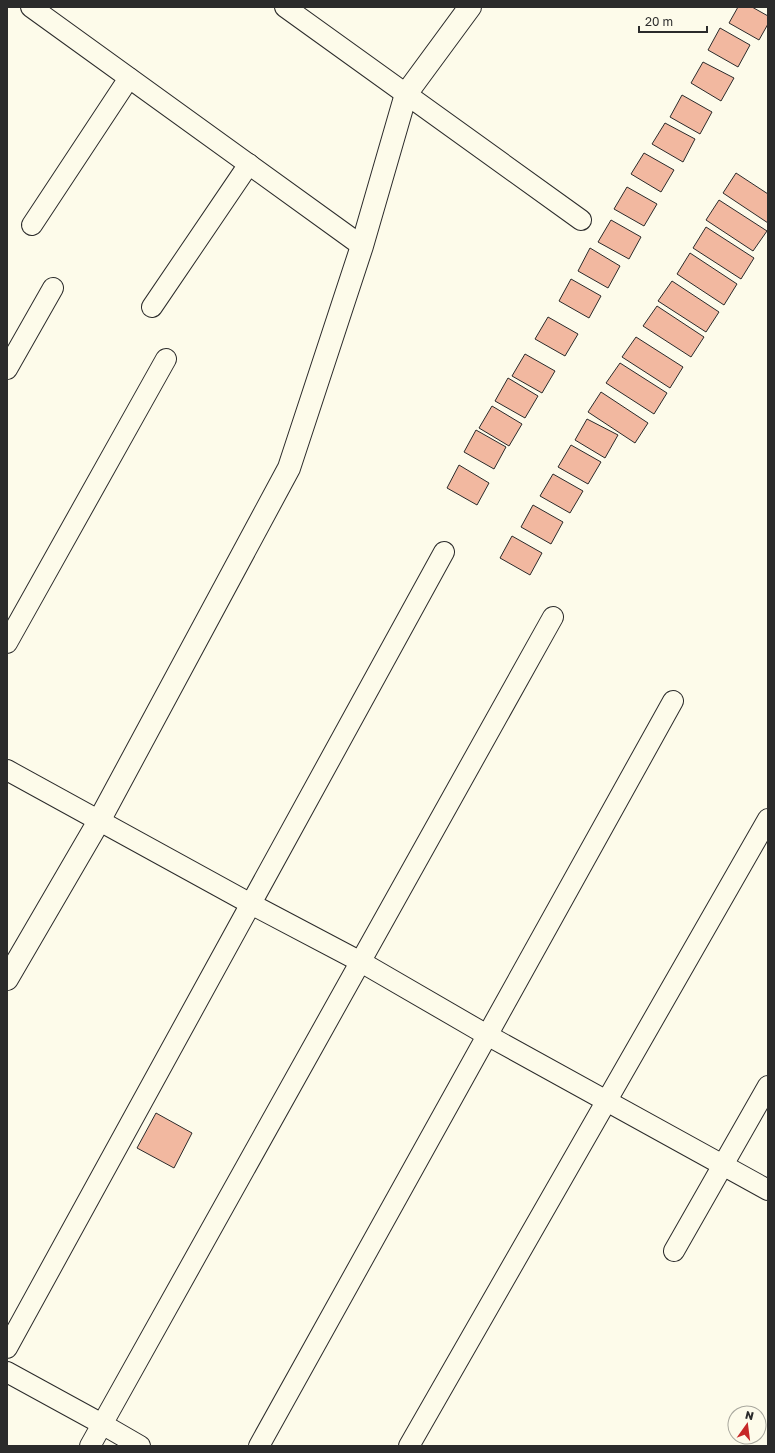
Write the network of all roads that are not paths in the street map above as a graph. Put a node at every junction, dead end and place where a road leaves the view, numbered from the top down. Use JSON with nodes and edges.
{"nodes":[{"id":1,"x":31,"y":7,"type":"edge"},
{"id":2,"x":470,"y":7,"type":"edge"},
{"id":3,"x":295,"y":10,"type":"edge"},
{"id":4,"x":129,"y":78,"type":"junction"},
{"id":5,"x":406,"y":94,"type":"junction"},
{"id":6,"x":249,"y":164,"type":"junction"},
{"id":7,"x":581,"y":220,"type":"dead end"},
{"id":8,"x":32,"y":225,"type":"dead end"},
{"id":9,"x":362,"y":246,"type":"junction"},
{"id":10,"x":53,"y":288,"type":"dead end"},
{"id":11,"x":152,"y":307,"type":"dead end"},
{"id":12,"x":166,"y":359,"type":"dead end"},
{"id":13,"x":7,"y":369,"type":"edge"},
{"id":14,"x":444,"y":552,"type":"dead end"},
{"id":15,"x":553,"y":617,"type":"dead end"},
{"id":16,"x":7,"y":643,"type":"edge"},
{"id":17,"x":674,"y":701,"type":"dead end"},
{"id":18,"x":7,"y":770,"type":"edge"},
{"id":19,"x":768,"y":819,"type":"edge"},
{"id":20,"x":99,"y":820,"type":"junction"},
{"id":21,"x":251,"y":904,"type":"junction"},
{"id":22,"x":361,"y":962,"type":"junction"},
{"id":23,"x":7,"y":979,"type":"edge"},
{"id":24,"x":488,"y":1035,"type":"junction"},
{"id":25,"x":768,"y":1086,"type":"edge"},
{"id":26,"x":607,"y":1100,"type":"junction"},
{"id":27,"x":723,"y":1165,"type":"junction"},
{"id":28,"x":768,"y":1190,"type":"edge"},
{"id":29,"x":674,"y":1251,"type":"dead end"},
{"id":30,"x":7,"y":1348,"type":"edge"},
{"id":31,"x":7,"y":1372,"type":"edge"},
{"id":32,"x":102,"y":1424,"type":"junction"},
{"id":33,"x":90,"y":1446,"type":"edge"},
{"id":34,"x":140,"y":1446,"type":"edge"},
{"id":35,"x":259,"y":1446,"type":"edge"},
{"id":36,"x":409,"y":1446,"type":"edge"}],
"edges":[{"from":1,"to":4,"type":"street"},
{"from":2,"to":5,"type":"street"},
{"from":3,"to":5,"type":"street"},
{"from":4,"to":6,"type":"street"},
{"from":4,"to":8,"type":"street"},
{"from":5,"to":7,"type":"street"},
{"from":5,"to":9,"type":"street"},
{"from":6,"to":9,"type":"street"},
{"from":6,"to":11,"type":"street"},
{"from":9,"to":20,"type":"street"},
{"from":10,"to":13,"type":"street"},
{"from":12,"to":16,"type":"street"},
{"from":14,"to":21,"type":"street"},
{"from":15,"to":22,"type":"street"},
{"from":17,"to":24,"type":"street"},
{"from":18,"to":20,"type":"street"},
{"from":19,"to":26,"type":"street"},
{"from":20,"to":21,"type":"street"},
{"from":20,"to":23,"type":"street"},
{"from":21,"to":22,"type":"street"},
{"from":21,"to":30,"type":"street"},
{"from":22,"to":24,"type":"street"},
{"from":22,"to":32,"type":"street"},
{"from":24,"to":26,"type":"street"},
{"from":24,"to":35,"type":"street"},
{"from":25,"to":27,"type":"street"},
{"from":26,"to":27,"type":"street"},
{"from":26,"to":36,"type":"street"},
{"from":27,"to":28,"type":"street"},
{"from":27,"to":29,"type":"street"},
{"from":31,"to":32,"type":"street"},
{"from":32,"to":33,"type":"street"},
{"from":32,"to":34,"type":"street"}]}
